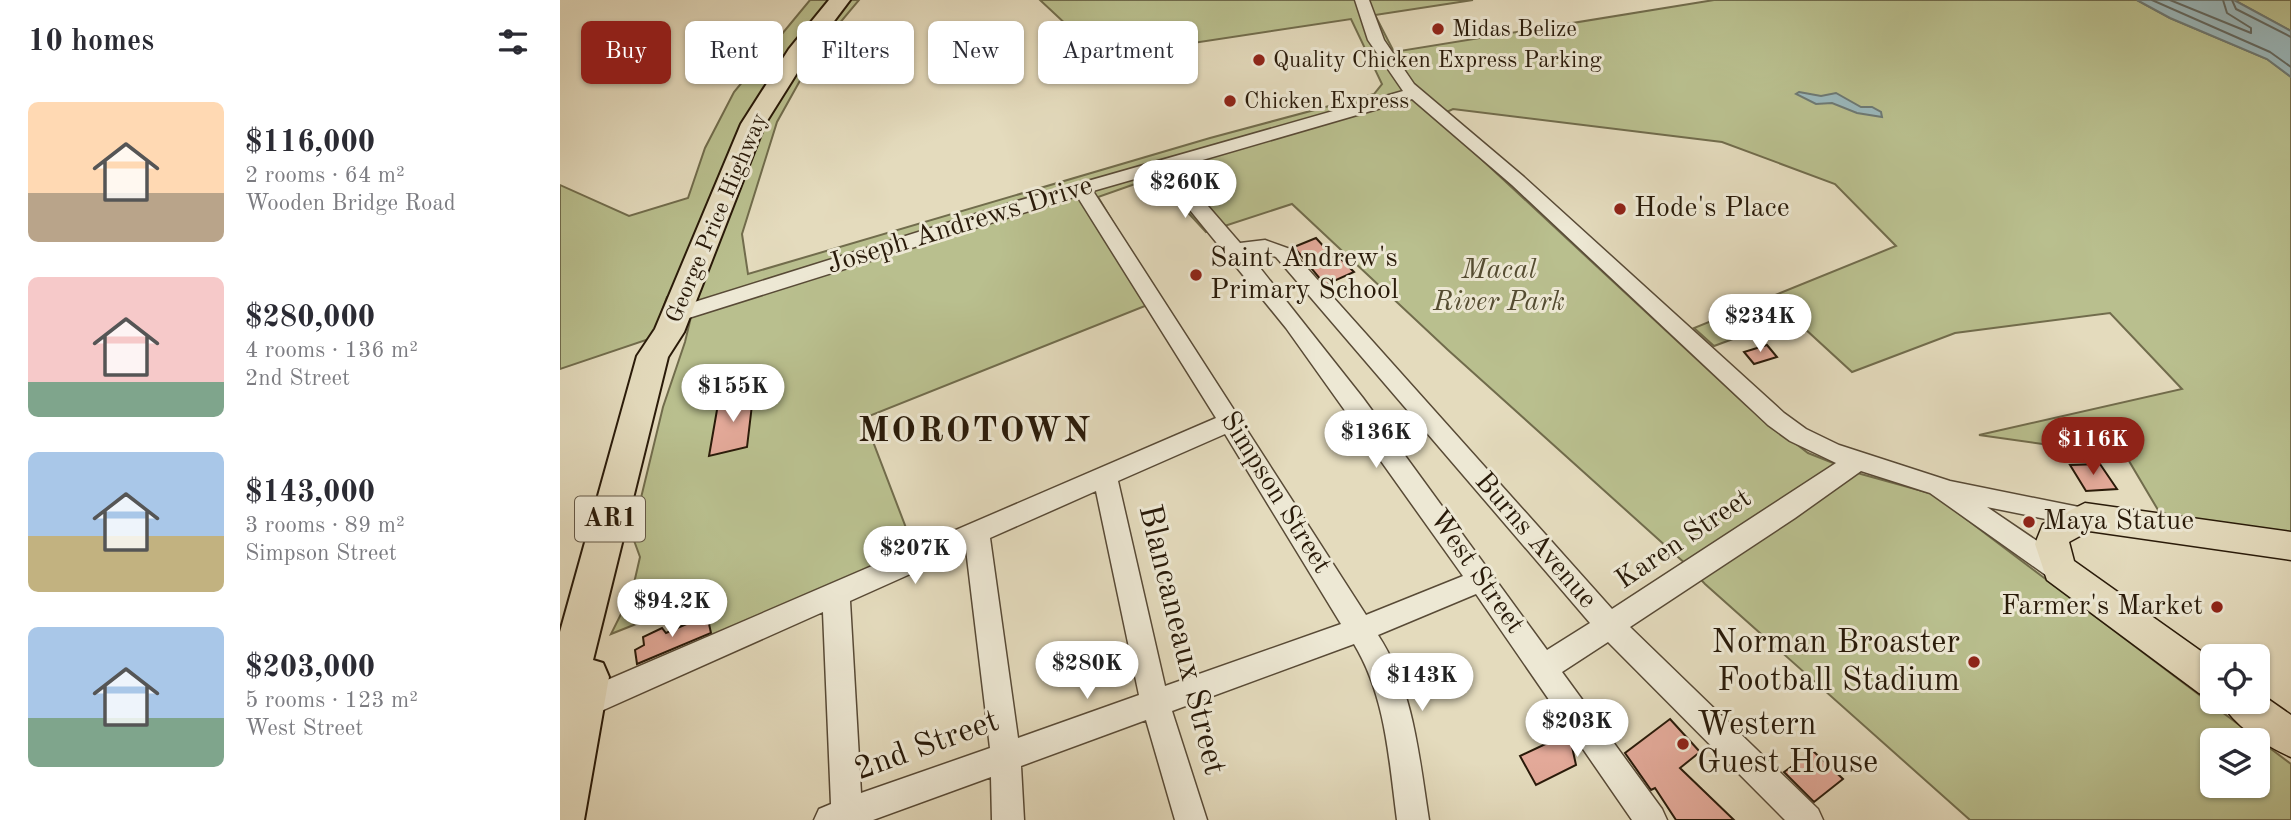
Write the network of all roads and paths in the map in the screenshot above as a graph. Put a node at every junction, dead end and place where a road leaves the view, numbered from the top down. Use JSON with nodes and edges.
{"nodes":[{"id":1,"x":840,"y":0,"type":"edge"},
{"id":2,"x":1362,"y":0,"type":"edge"},
{"id":3,"x":1415,"y":93,"type":"junction"},
{"id":4,"x":1163,"y":165,"type":"junction"},
{"id":5,"x":1082,"y":188,"type":"junction"},
{"id":6,"x":1237,"y":250,"type":"junction"},
{"id":7,"x":672,"y":325,"type":"junction"},
{"id":8,"x":1230,"y":422,"type":"junction"},
{"id":9,"x":1857,"y":461,"type":"junction"},
{"id":10,"x":1105,"y":476,"type":"junction"},
{"id":11,"x":1938,"y":486,"type":"junction"},
{"id":12,"x":2085,"y":517,"type":"junction"},
{"id":13,"x":977,"y":533,"type":"junction"},
{"id":14,"x":2291,"y":546,"type":"edge"},
{"id":15,"x":2059,"y":570,"type":"junction"},
{"id":16,"x":1482,"y":580,"type":"junction"},
{"id":17,"x":836,"y":595,"type":"junction"},
{"id":18,"x":1611,"y":627,"type":"junction"},
{"id":19,"x":1362,"y":629,"type":"junction"},
{"id":20,"x":1544,"y":668,"type":"junction"},
{"id":21,"x":2200,"y":672,"type":"edge"},
{"id":22,"x":1156,"y":703,"type":"junction"},
{"id":23,"x":570,"y":707,"type":"edge"},
{"id":24,"x":2258,"y":714,"type":"edge"},
{"id":25,"x":2291,"y":738,"type":"edge"},
{"id":26,"x":1006,"y":757,"type":"junction"},
{"id":27,"x":838,"y":817,"type":"edge"},
{"id":28,"x":561,"y":820,"type":"edge"},
{"id":29,"x":1008,"y":820,"type":"edge"},
{"id":30,"x":1191,"y":820,"type":"edge"},
{"id":31,"x":1413,"y":820,"type":"edge"},
{"id":32,"x":1651,"y":820,"type":"edge"},
{"id":33,"x":1807,"y":820,"type":"edge"}],
"edges":[{"from":1,"to":7,"type":"highway","name":"George Price Highway","number":"AR1"},
{"from":2,"to":3,"type":"street"},
{"from":3,"to":4,"type":"street","name":"Joseph Andrews Drive"},
{"from":3,"to":9,"type":"street"},
{"from":4,"to":5,"type":"street","name":"Joseph Andrews Drive"},
{"from":4,"to":6,"type":"street","name":"West Street"},
{"from":5,"to":7,"type":"street","name":"Joseph Andrews Drive"},
{"from":5,"to":8,"type":"street","name":"Simpson Street"},
{"from":6,"to":16,"type":"street","name":"West Street"},
{"from":6,"to":18,"type":"street","name":"Burns Avenue"},
{"from":7,"to":23,"type":"highway","number":"AR1"},
{"from":8,"to":10,"type":"street"},
{"from":8,"to":19,"type":"street","name":"Simpson Street"},
{"from":9,"to":11,"type":"street"},
{"from":9,"to":18,"type":"street","name":"Karen Street"},
{"from":10,"to":13,"type":"street"},
{"from":10,"to":22,"type":"street","name":"Blancaneaux Street"},
{"from":11,"to":12,"type":"street"},
{"from":11,"to":15,"type":"street"},
{"from":12,"to":14,"type":"main road"},
{"from":12,"to":15,"type":"main road"},
{"from":13,"to":17,"type":"street"},
{"from":13,"to":26,"type":"street"},
{"from":15,"to":21,"type":"main road"},
{"from":16,"to":19,"type":"street","name":"2nd Street"},
{"from":16,"to":20,"type":"street","name":"West Street"},
{"from":17,"to":23,"type":"street"},
{"from":17,"to":27,"type":"street"},
{"from":18,"to":20,"type":"street","name":"Karen Street"},
{"from":18,"to":33,"type":"street","name":"Burns Avenue"},
{"from":19,"to":22,"type":"street","name":"2nd Street"},
{"from":19,"to":31,"type":"street","name":"Simpson Street"},
{"from":20,"to":32,"type":"street","name":"West Street"},
{"from":22,"to":26,"type":"street","name":"2nd Street"},
{"from":22,"to":30,"type":"street","name":"Blancaneaux Street"},
{"from":23,"to":28,"type":"highway","number":"AR1"},
{"from":24,"to":25,"type":"main road"},
{"from":26,"to":27,"type":"street","name":"2nd Street"},
{"from":26,"to":29,"type":"street"}]}
